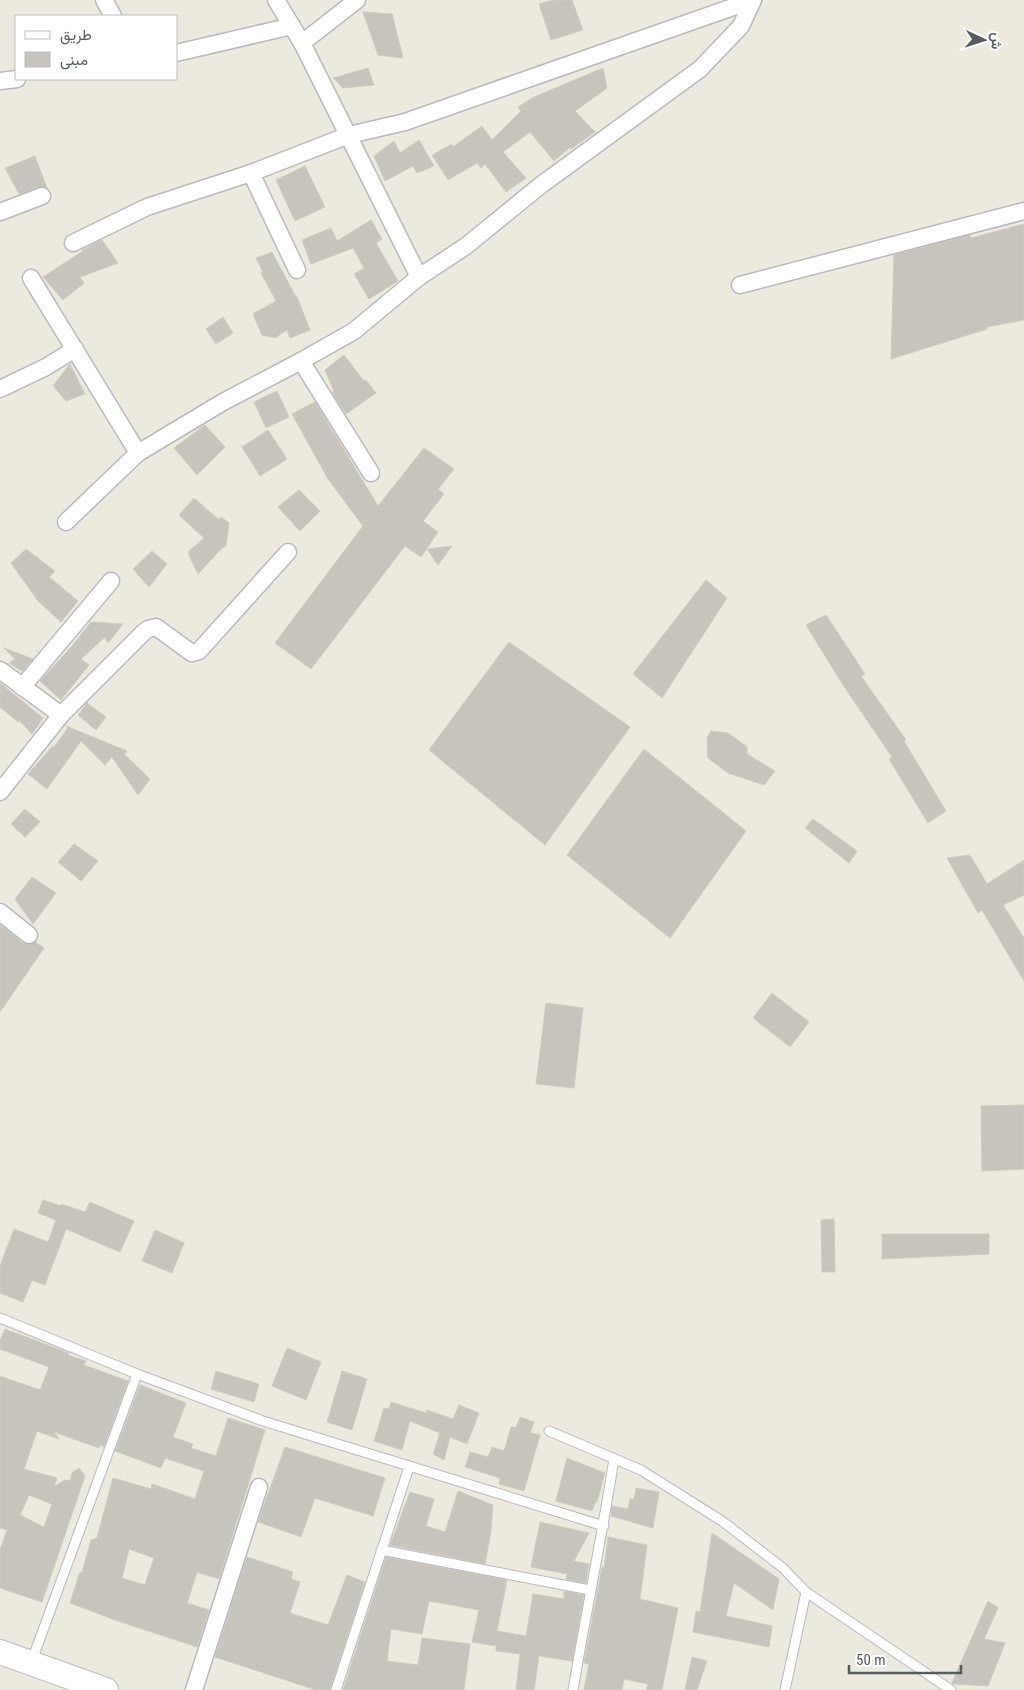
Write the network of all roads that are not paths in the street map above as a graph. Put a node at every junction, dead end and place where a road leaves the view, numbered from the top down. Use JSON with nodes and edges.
{"nodes":[{"id":1,"x":104,"y":0,"type":"edge"},
{"id":2,"x":276,"y":0,"type":"edge"},
{"id":3,"x":357,"y":0,"type":"edge"},
{"id":4,"x":112,"y":15,"type":"edge"},
{"id":5,"x":292,"y":26,"type":"junction"},
{"id":6,"x":302,"y":43,"type":"junction"},
{"id":7,"x":178,"y":53,"type":"edge"},
{"id":8,"x":15,"y":79,"type":"edge"},
{"id":9,"x":0,"y":81,"type":"edge"},
{"id":10,"x":349,"y":135,"type":"junction"},
{"id":11,"x":251,"y":173,"type":"junction"},
{"id":12,"x":42,"y":196,"type":"dead end"},
{"id":13,"x":1024,"y":211,"type":"edge"},
{"id":14,"x":0,"y":212,"type":"edge"},
{"id":15,"x":73,"y":243,"type":"dead end"},
{"id":16,"x":297,"y":270,"type":"dead end"},
{"id":17,"x":419,"y":277,"type":"junction"},
{"id":18,"x":31,"y":278,"type":"dead end"},
{"id":19,"x":740,"y":285,"type":"dead end"},
{"id":20,"x":75,"y":349,"type":"junction"},
{"id":21,"x":301,"y":361,"type":"junction"},
{"id":22,"x":0,"y":389,"type":"edge"},
{"id":23,"x":138,"y":453,"type":"junction"},
{"id":24,"x":371,"y":473,"type":"dead end"},
{"id":25,"x":66,"y":522,"type":"dead end"},
{"id":26,"x":288,"y":552,"type":"dead end"},
{"id":27,"x":111,"y":580,"type":"dead end"},
{"id":28,"x":0,"y":670,"type":"edge"},
{"id":29,"x":22,"y":687,"type":"junction"},
{"id":30,"x":61,"y":715,"type":"junction"},
{"id":31,"x":0,"y":792,"type":"edge"},
{"id":32,"x":0,"y":912,"type":"edge"},
{"id":33,"x":29,"y":935,"type":"dead end"},
{"id":34,"x":0,"y":1318,"type":"edge"},
{"id":35,"x":136,"y":1374,"type":"junction"},
{"id":36,"x":549,"y":1431,"type":"dead end"},
{"id":37,"x":614,"y":1459,"type":"junction"},
{"id":38,"x":409,"y":1467,"type":"junction"},
{"id":39,"x":259,"y":1486,"type":"dead end"},
{"id":40,"x":604,"y":1526,"type":"junction"},
{"id":41,"x":381,"y":1550,"type":"junction"},
{"id":42,"x":590,"y":1590,"type":"junction"},
{"id":43,"x":806,"y":1592,"type":"junction"},
{"id":44,"x":0,"y":1652,"type":"edge"},
{"id":45,"x":31,"y":1663,"type":"junction"},
{"id":46,"x":106,"y":1690,"type":"edge"},
{"id":47,"x":194,"y":1690,"type":"edge"},
{"id":48,"x":336,"y":1690,"type":"edge"},
{"id":49,"x":573,"y":1690,"type":"edge"},
{"id":50,"x":784,"y":1690,"type":"edge"},
{"id":51,"x":951,"y":1690,"type":"edge"}],
"edges":[{"from":1,"to":4,"type":"street"},
{"from":2,"to":5,"type":"street"},
{"from":3,"to":6,"type":"street"},
{"from":5,"to":6,"type":"street"},
{"from":5,"to":7,"type":"street"},
{"from":6,"to":10,"type":"street"},
{"from":8,"to":9,"type":"street"},
{"from":10,"to":11,"type":"street"},
{"from":10,"to":17,"type":"street"},
{"from":10,"to":17,"type":"street"},
{"from":11,"to":15,"type":"street"},
{"from":11,"to":16,"type":"street"},
{"from":12,"to":14,"type":"street"},
{"from":13,"to":19,"type":"street"},
{"from":17,"to":21,"type":"street"},
{"from":18,"to":20,"type":"street"},
{"from":20,"to":22,"type":"street"},
{"from":20,"to":23,"type":"street"},
{"from":21,"to":23,"type":"street"},
{"from":21,"to":24,"type":"street"},
{"from":23,"to":25,"type":"street"},
{"from":26,"to":30,"type":"street"},
{"from":27,"to":29,"type":"street"},
{"from":28,"to":29,"type":"street"},
{"from":29,"to":30,"type":"street"},
{"from":30,"to":31,"type":"street"},
{"from":32,"to":33,"type":"street"},
{"from":34,"to":35,"type":"lane"},
{"from":35,"to":38,"type":"lane"},
{"from":35,"to":45,"type":"lane"},
{"from":36,"to":37,"type":"lane"},
{"from":37,"to":40,"type":"lane"},
{"from":37,"to":43,"type":"lane"},
{"from":38,"to":40,"type":"lane"},
{"from":38,"to":41,"type":"lane"},
{"from":39,"to":47,"type":"street"},
{"from":40,"to":42,"type":"lane"},
{"from":41,"to":42,"type":"lane"},
{"from":41,"to":48,"type":"lane"},
{"from":42,"to":49,"type":"lane"},
{"from":43,"to":50,"type":"lane"},
{"from":43,"to":51,"type":"lane"},
{"from":44,"to":45,"type":"main road"},
{"from":45,"to":46,"type":"main road"}]}
